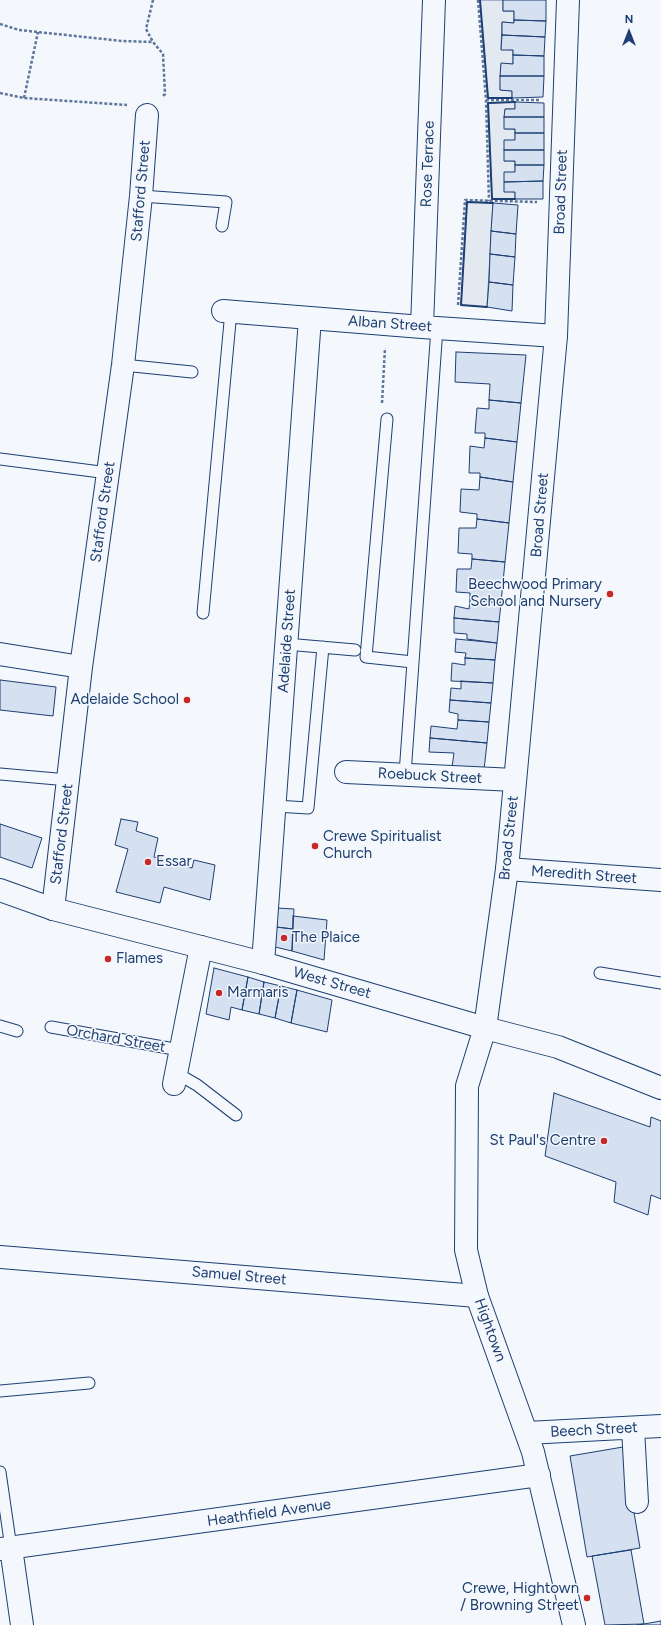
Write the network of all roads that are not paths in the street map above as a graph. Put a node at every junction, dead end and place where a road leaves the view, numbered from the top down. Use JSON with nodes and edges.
{"nodes":[{"id":1,"x":434,"y":0,"type":"edge"},
{"id":2,"x":568,"y":0,"type":"edge"},
{"id":3,"x":150,"y":111,"type":"road end"},
{"id":4,"x":141,"y":196,"type":"junction"},
{"id":5,"x":222,"y":226,"type":"dead end"},
{"id":6,"x":227,"y":311,"type":"joint"},
{"id":7,"x":310,"y":318,"type":"junction"},
{"id":8,"x":439,"y":328,"type":"junction"},
{"id":9,"x":556,"y":336,"type":"junction"},
{"id":10,"x":122,"y":365,"type":"junction"},
{"id":11,"x":192,"y":372,"type":"dead end"},
{"id":12,"x":387,"y":419,"type":"road end"},
{"id":13,"x":0,"y":459,"type":"edge"},
{"id":14,"x":108,"y":473,"type":"junction"},
{"id":15,"x":203,"y":613,"type":"dead end"},
{"id":16,"x":286,"y":644,"type":"junction"},
{"id":17,"x":323,"y":647,"type":"junction"},
{"id":18,"x":355,"y":650,"type":"dead end"},
{"id":19,"x":0,"y":654,"type":"edge"},
{"id":20,"x":413,"y":662,"type":"junction"},
{"id":21,"x":81,"y":667,"type":"junction"},
{"id":22,"x":346,"y":772,"type":"dead end"},
{"id":23,"x":0,"y":774,"type":"edge"},
{"id":24,"x":405,"y":774,"type":"junction"},
{"id":25,"x":68,"y":780,"type":"junction"},
{"id":26,"x":515,"y":780,"type":"junction"},
{"id":27,"x":275,"y":806,"type":"junction"},
{"id":28,"x":507,"y":869,"type":"junction"},
{"id":29,"x":661,"y":880,"type":"edge"},
{"id":30,"x":0,"y":890,"type":"edge"},
{"id":31,"x":53,"y":909,"type":"junction"},
{"id":32,"x":201,"y":947,"type":"junction"},
{"id":33,"x":263,"y":963,"type":"junction"},
{"id":34,"x":600,"y":973,"type":"dead end"},
{"id":35,"x":661,"y":984,"type":"edge"},
{"id":36,"x":0,"y":1026,"type":"edge"},
{"id":37,"x":51,"y":1027,"type":"dead end"},
{"id":38,"x":485,"y":1028,"type":"junction"},
{"id":39,"x":17,"y":1031,"type":"dead end"},
{"id":40,"x":180,"y":1050,"type":"junction"},
{"id":41,"x":175,"y":1079,"type":"joint"},
{"id":42,"x":661,"y":1088,"type":"edge"},
{"id":43,"x":236,"y":1115,"type":"dead end"},
{"id":44,"x":0,"y":1257,"type":"edge"},
{"id":45,"x":477,"y":1296,"type":"junction"},
{"id":46,"x":89,"y":1383,"type":"dead end"},
{"id":47,"x":0,"y":1392,"type":"edge"},
{"id":48,"x":661,"y":1426,"type":"edge"},
{"id":49,"x":633,"y":1428,"type":"junction"},
{"id":50,"x":527,"y":1433,"type":"junction"},
{"id":51,"x":0,"y":1472,"type":"edge"},
{"id":52,"x":539,"y":1475,"type":"junction"},
{"id":53,"x":637,"y":1502,"type":"dead end"},
{"id":54,"x":5,"y":1549,"type":"edge"},
{"id":55,"x":22,"y":1625,"type":"edge"},
{"id":56,"x":574,"y":1625,"type":"edge"}],
"edges":[{"from":1,"to":8,"type":"street","name":"Rose Terrace"},
{"from":2,"to":9,"type":"street","name":"Broad Street"},
{"from":3,"to":4,"type":"street","name":"Stafford Street"},
{"from":4,"to":5,"type":"lane"},
{"from":4,"to":10,"type":"street","name":"Stafford Street"},
{"from":6,"to":7,"type":"street","name":"Alban Street"},
{"from":6,"to":15,"type":"lane"},
{"from":7,"to":8,"type":"street","name":"Alban Street"},
{"from":7,"to":16,"type":"street","name":"Adelaide Street"},
{"from":8,"to":9,"type":"street","name":"Alban Street"},
{"from":8,"to":20,"type":"lane"},
{"from":9,"to":26,"type":"street","name":"Broad Street"},
{"from":10,"to":11,"type":"lane"},
{"from":10,"to":14,"type":"street","name":"Stafford Street"},
{"from":12,"to":20,"type":"lane"},
{"from":13,"to":14,"type":"lane"},
{"from":14,"to":21,"type":"street","name":"Stafford Street"},
{"from":16,"to":17,"type":"lane"},
{"from":16,"to":27,"type":"street","name":"Adelaide Street"},
{"from":17,"to":18,"type":"lane"},
{"from":17,"to":27,"type":"lane"},
{"from":19,"to":21,"type":"street"},
{"from":20,"to":24,"type":"lane"},
{"from":21,"to":25,"type":"street","name":"Stafford Street"},
{"from":22,"to":24,"type":"street","name":"Roebuck Street"},
{"from":23,"to":25,"type":"lane"},
{"from":24,"to":26,"type":"street","name":"Roebuck Street"},
{"from":25,"to":31,"type":"street","name":"Stafford Street"},
{"from":26,"to":28,"type":"street","name":"Broad Street"},
{"from":27,"to":33,"type":"street","name":"Adelaide Street"},
{"from":28,"to":29,"type":"street","name":"Meredith Street"},
{"from":28,"to":38,"type":"street","name":"Broad Street"},
{"from":30,"to":31,"type":"street","name":"West Street"},
{"from":31,"to":32,"type":"street","name":"West Street"},
{"from":32,"to":33,"type":"street","name":"West Street"},
{"from":32,"to":40,"type":"street","name":"Orchard Street"},
{"from":33,"to":38,"type":"street","name":"West Street"},
{"from":34,"to":35,"type":"lane"},
{"from":36,"to":39,"type":"lane"},
{"from":37,"to":40,"type":"lane","name":"Orchard Street"},
{"from":38,"to":42,"type":"street","name":"West Street"},
{"from":38,"to":45,"type":"street","name":"Hightown"},
{"from":40,"to":41,"type":"street","name":"Orchard Street"},
{"from":41,"to":43,"type":"lane"},
{"from":44,"to":45,"type":"street","name":"Samuel Street"},
{"from":45,"to":50,"type":"street","name":"Hightown"},
{"from":46,"to":47,"type":"lane"},
{"from":48,"to":49,"type":"street","name":"Beech Street"},
{"from":49,"to":50,"type":"street","name":"Beech Street"},
{"from":49,"to":53,"type":"street"},
{"from":50,"to":52,"type":"street","name":"Hightown"},
{"from":51,"to":54,"type":"lane"},
{"from":52,"to":54,"type":"street","name":"Heathfield Avenue"},
{"from":52,"to":56,"type":"street","name":"Hightown"},
{"from":54,"to":55,"type":"street"}]}
